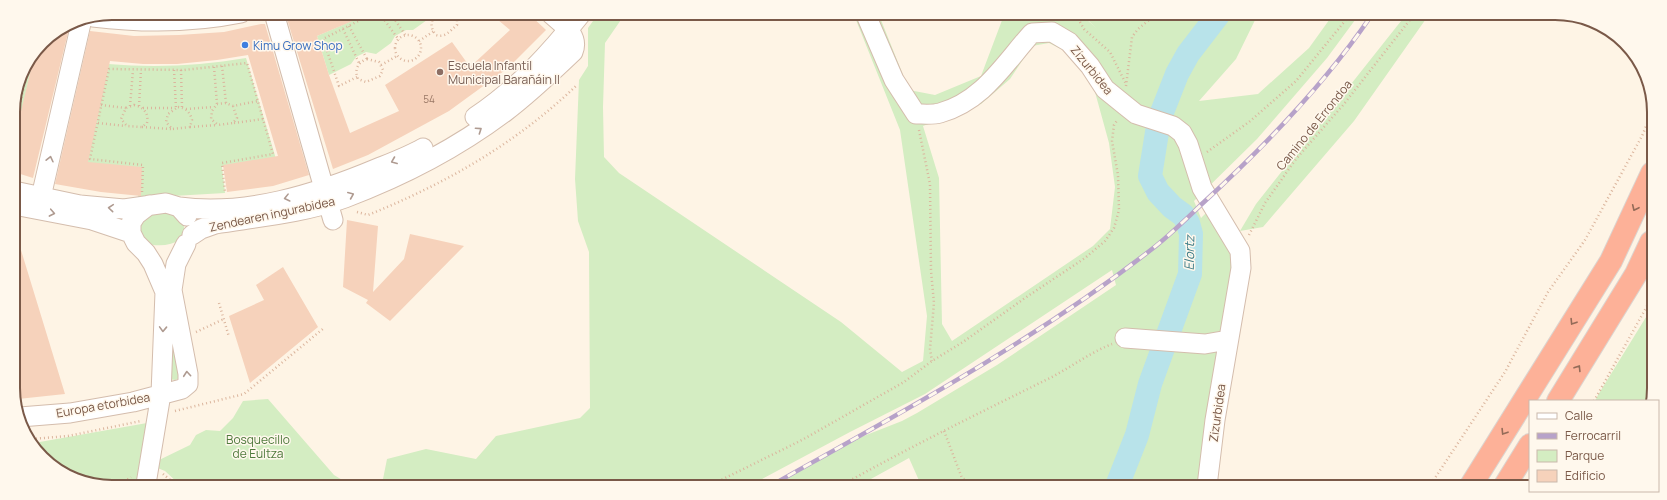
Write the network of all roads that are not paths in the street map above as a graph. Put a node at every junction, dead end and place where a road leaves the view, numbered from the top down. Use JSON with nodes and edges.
{"nodes":[{"id":1,"x":117,"y":20,"type":"edge"},
{"id":2,"x":190,"y":20,"type":"edge"},
{"id":3,"x":276,"y":20,"type":"edge"},
{"id":4,"x":558,"y":20,"type":"edge"},
{"id":5,"x":576,"y":20,"type":"edge"},
{"id":6,"x":868,"y":20,"type":"edge"},
{"id":7,"x":80,"y":26,"type":"edge"},
{"id":8,"x":569,"y":30,"type":"junction"},
{"id":9,"x":1647,"y":184,"type":"edge"},
{"id":10,"x":20,"y":192,"type":"edge"},
{"id":11,"x":41,"y":197,"type":"junction"},
{"id":12,"x":145,"y":202,"type":"junction"},
{"id":13,"x":329,"y":204,"type":"junction"},
{"id":14,"x":20,"y":206,"type":"edge"},
{"id":15,"x":178,"y":207,"type":"junction"},
{"id":16,"x":131,"y":234,"type":"junction"},
{"id":17,"x":189,"y":239,"type":"junction"},
{"id":18,"x":1647,"y":252,"type":"edge"},
{"id":19,"x":146,"y":253,"type":"junction"},
{"id":20,"x":1125,"y":338,"type":"road end"},
{"id":21,"x":1228,"y":340,"type":"junction"},
{"id":22,"x":161,"y":394,"type":"junction"},
{"id":23,"x":1559,"y":400,"type":"edge"},
{"id":24,"x":25,"y":417,"type":"edge"},
{"id":25,"x":1529,"y":447,"type":"edge"},
{"id":26,"x":151,"y":478,"type":"edge"},
{"id":27,"x":1208,"y":480,"type":"edge"},
{"id":28,"x":1474,"y":480,"type":"edge"},
{"id":29,"x":1508,"y":480,"type":"edge"}],
"edges":[{"from":1,"to":2,"type":"street"},
{"from":3,"to":13,"type":"street"},
{"from":4,"to":8,"type":"street"},
{"from":5,"to":8,"type":"street","name":"Zendearen ingurabidea"},
{"from":6,"to":21,"type":"street","name":"Zizurbidea"},
{"from":11,"to":7,"type":"street","one_way":true},
{"from":8,"to":13,"type":"street","name":"Zendearen ingurabidea"},
{"from":9,"to":28,"type":"highway","one_way":true},
{"from":10,"to":11,"type":"street"},
{"from":12,"to":11,"type":"street","one_way":true},
{"from":12,"to":15,"type":"street"},
{"from":12,"to":16,"type":"street"},
{"from":13,"to":15,"type":"street","name":"Zendearen ingurabidea","one_way":true},
{"from":13,"to":17,"type":"street","name":"Zendearen ingurabidea"},
{"from":14,"to":16,"type":"street","one_way":true},
{"from":15,"to":17,"type":"street"},
{"from":16,"to":19,"type":"street"},
{"from":17,"to":19,"type":"street"},
{"from":22,"to":17,"type":"street","name":"Europa etorbidea","one_way":true},
{"from":23,"to":18,"type":"highway","one_way":true},
{"from":19,"to":22,"type":"street","one_way":true},
{"from":20,"to":21,"type":"street"},
{"from":21,"to":27,"type":"street","name":"Zizurbidea"},
{"from":22,"to":24,"type":"street","name":"Europa etorbidea"},
{"from":22,"to":26,"type":"street"},
{"from":25,"to":29,"type":"highway"}]}
